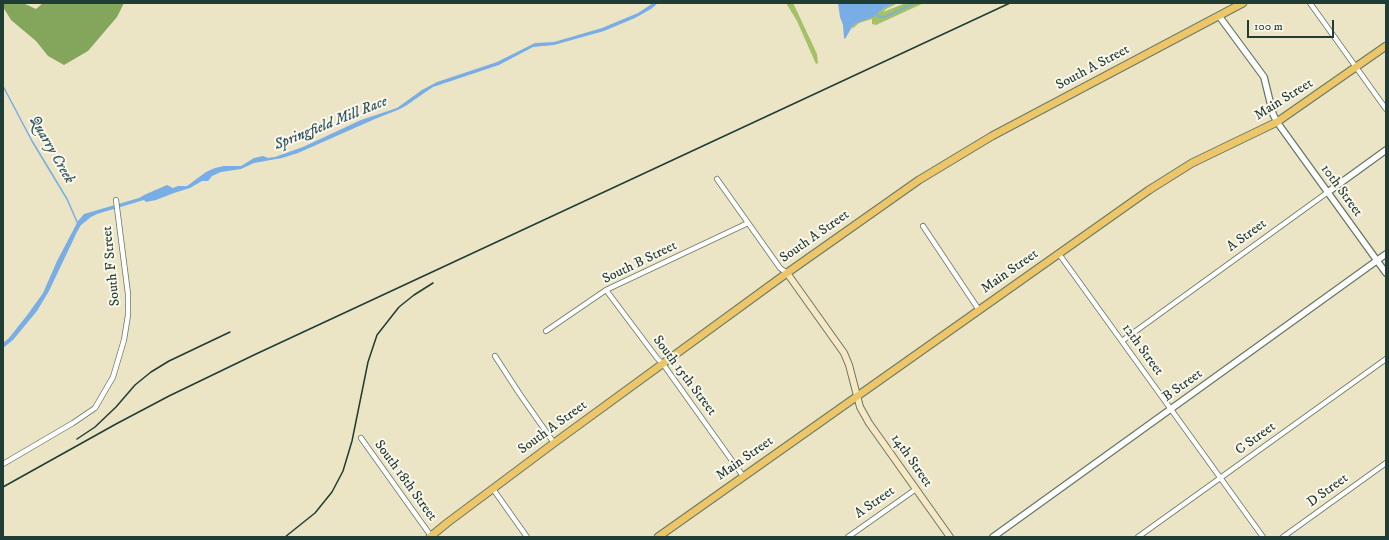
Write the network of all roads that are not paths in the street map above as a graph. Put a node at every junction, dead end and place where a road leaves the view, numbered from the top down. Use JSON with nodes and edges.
{"nodes":[{"id":1,"x":1243,"y":3,"type":"edge"},
{"id":2,"x":1310,"y":3,"type":"edge"},
{"id":3,"x":1220,"y":16,"type":"junction"},
{"id":4,"x":1386,"y":46,"type":"edge"},
{"id":5,"x":1356,"y":67,"type":"junction"},
{"id":6,"x":1386,"y":109,"type":"edge"},
{"id":7,"x":1277,"y":122,"type":"junction"},
{"id":8,"x":1386,"y":150,"type":"edge"},
{"id":9,"x":717,"y":179,"type":"dead end"},
{"id":10,"x":1328,"y":192,"type":"junction"},
{"id":11,"x":116,"y":200,"type":"dead end"},
{"id":12,"x":748,"y":223,"type":"junction"},
{"id":13,"x":923,"y":226,"type":"dead end"},
{"id":14,"x":1059,"y":254,"type":"junction"},
{"id":15,"x":1386,"y":254,"type":"edge"},
{"id":16,"x":1377,"y":260,"type":"junction"},
{"id":17,"x":1386,"y":273,"type":"edge"},
{"id":18,"x":786,"y":274,"type":"junction"},
{"id":19,"x":606,"y":290,"type":"junction"},
{"id":20,"x":979,"y":310,"type":"junction"},
{"id":21,"x":546,"y":331,"type":"dead end"},
{"id":22,"x":1122,"y":341,"type":"junction"},
{"id":23,"x":495,"y":356,"type":"dead end"},
{"id":24,"x":1386,"y":359,"type":"edge"},
{"id":25,"x":663,"y":364,"type":"junction"},
{"id":26,"x":856,"y":397,"type":"junction"},
{"id":27,"x":1170,"y":409,"type":"junction"},
{"id":28,"x":361,"y":438,"type":"dead end"},
{"id":29,"x":554,"y":443,"type":"junction"},
{"id":30,"x":1386,"y":462,"type":"edge"},
{"id":31,"x":3,"y":464,"type":"edge"},
{"id":32,"x":743,"y":476,"type":"junction"},
{"id":33,"x":1220,"y":478,"type":"junction"},
{"id":34,"x":493,"y":489,"type":"junction"},
{"id":35,"x":916,"y":489,"type":"junction"},
{"id":36,"x":430,"y":537,"type":"edge"},
{"id":37,"x":527,"y":537,"type":"edge"},
{"id":38,"x":658,"y":537,"type":"edge"},
{"id":39,"x":848,"y":537,"type":"edge"},
{"id":40,"x":950,"y":537,"type":"edge"},
{"id":41,"x":993,"y":537,"type":"edge"},
{"id":42,"x":1138,"y":537,"type":"edge"},
{"id":43,"x":1263,"y":537,"type":"edge"},
{"id":44,"x":1282,"y":537,"type":"edge"}],
"edges":[{"from":1,"to":3,"type":"main road","name":"South A Street"},
{"from":2,"to":5,"type":"street"},
{"from":3,"to":7,"type":"street","name":"10th Street"},
{"from":3,"to":18,"type":"main road","name":"South A Street"},
{"from":4,"to":5,"type":"main road","name":"Main Street"},
{"from":5,"to":6,"type":"street"},
{"from":5,"to":7,"type":"main road","name":"Main Street"},
{"from":7,"to":10,"type":"street","name":"10th Street"},
{"from":7,"to":14,"type":"main road","name":"Main Street"},
{"from":8,"to":10,"type":"street","name":"A Street"},
{"from":9,"to":12,"type":"street"},
{"from":10,"to":16,"type":"street","name":"10th Street"},
{"from":10,"to":22,"type":"street","name":"A Street"},
{"from":11,"to":31,"type":"street","name":"South F Street"},
{"from":12,"to":18,"type":"street"},
{"from":12,"to":19,"type":"street","name":"South B Street"},
{"from":13,"to":20,"type":"street"},
{"from":14,"to":20,"type":"main road","name":"Main Street"},
{"from":14,"to":22,"type":"street","name":"12th Street"},
{"from":15,"to":16,"type":"street","name":"B Street"},
{"from":16,"to":17,"type":"street","name":"10th Street"},
{"from":16,"to":27,"type":"street","name":"B Street"},
{"from":18,"to":25,"type":"main road","name":"South A Street"},
{"from":18,"to":26,"type":"main road","name":"14th Street"},
{"from":19,"to":21,"type":"street","name":"South B Street"},
{"from":19,"to":25,"type":"street","name":"South 15th Street"},
{"from":20,"to":26,"type":"main road","name":"Main Street"},
{"from":22,"to":27,"type":"street","name":"12th Street"},
{"from":23,"to":29,"type":"street"},
{"from":24,"to":33,"type":"street","name":"C Street"},
{"from":25,"to":29,"type":"main road","name":"South A Street"},
{"from":25,"to":32,"type":"street","name":"South 15th Street"},
{"from":26,"to":32,"type":"main road","name":"Main Street"},
{"from":26,"to":35,"type":"main road","name":"14th Street"},
{"from":27,"to":33,"type":"street","name":"12th Street"},
{"from":27,"to":41,"type":"street","name":"B Street"},
{"from":28,"to":36,"type":"street","name":"South 18th Street"},
{"from":29,"to":34,"type":"main road","name":"South A Street"},
{"from":30,"to":44,"type":"street","name":"D Street"},
{"from":32,"to":38,"type":"main road","name":"Main Street"},
{"from":33,"to":42,"type":"street","name":"C Street"},
{"from":33,"to":43,"type":"street","name":"12th Street"},
{"from":34,"to":36,"type":"main road","name":"South A Street"},
{"from":34,"to":37,"type":"street"},
{"from":35,"to":39,"type":"street","name":"A Street"},
{"from":35,"to":40,"type":"main road","name":"14th Street"}]}
